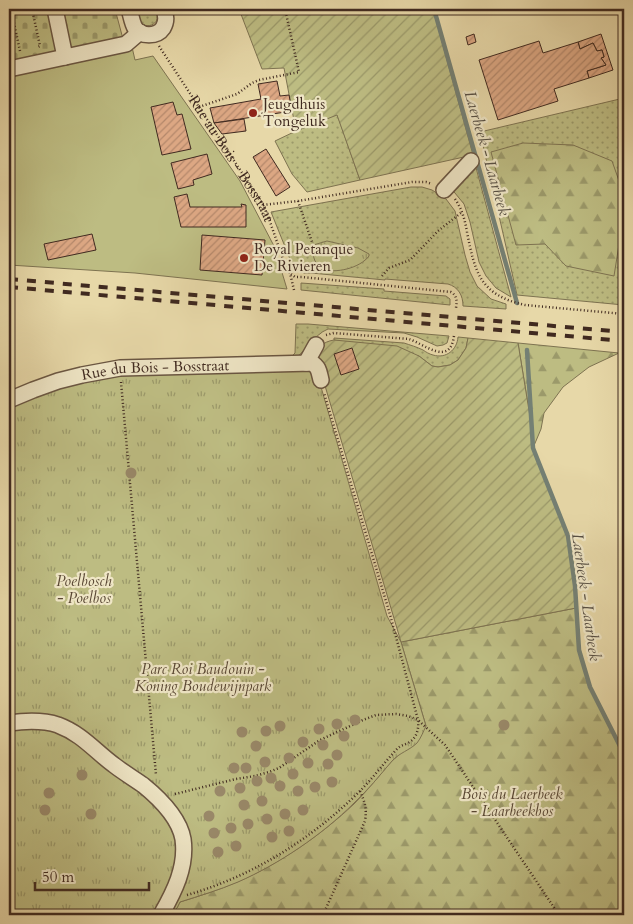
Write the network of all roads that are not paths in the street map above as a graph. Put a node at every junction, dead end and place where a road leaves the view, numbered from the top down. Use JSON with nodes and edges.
{"nodes":[{"id":1,"x":55,"y":9,"type":"edge"},
{"id":2,"x":129,"y":9,"type":"edge"},
{"id":3,"x":164,"y":9,"type":"edge"},
{"id":4,"x":145,"y":34,"type":"junction"},
{"id":5,"x":65,"y":57,"type":"junction"},
{"id":6,"x":9,"y":69,"type":"edge"},
{"id":7,"x":470,"y":161,"type":"dead end"},
{"id":8,"x":444,"y":190,"type":"road end"},
{"id":9,"x":316,"y":345,"type":"road end"},
{"id":10,"x":306,"y":362,"type":"junction"},
{"id":11,"x":320,"y":380,"type":"road end"},
{"id":12,"x":9,"y":400,"type":"edge"},
{"id":13,"x":9,"y":723,"type":"edge"},
{"id":14,"x":161,"y":915,"type":"edge"}],
"edges":[{"from":1,"to":5,"type":"street"},
{"from":2,"to":4,"type":"street"},
{"from":3,"to":4,"type":"street"},
{"from":4,"to":5,"type":"street"},
{"from":5,"to":6,"type":"street"},
{"from":7,"to":8,"type":"street"},
{"from":9,"to":10,"type":"street"},
{"from":10,"to":11,"type":"street"},
{"from":10,"to":12,"type":"street","name":"Rue du Bois - Bosstraat"},
{"from":13,"to":14,"type":"street"}]}
